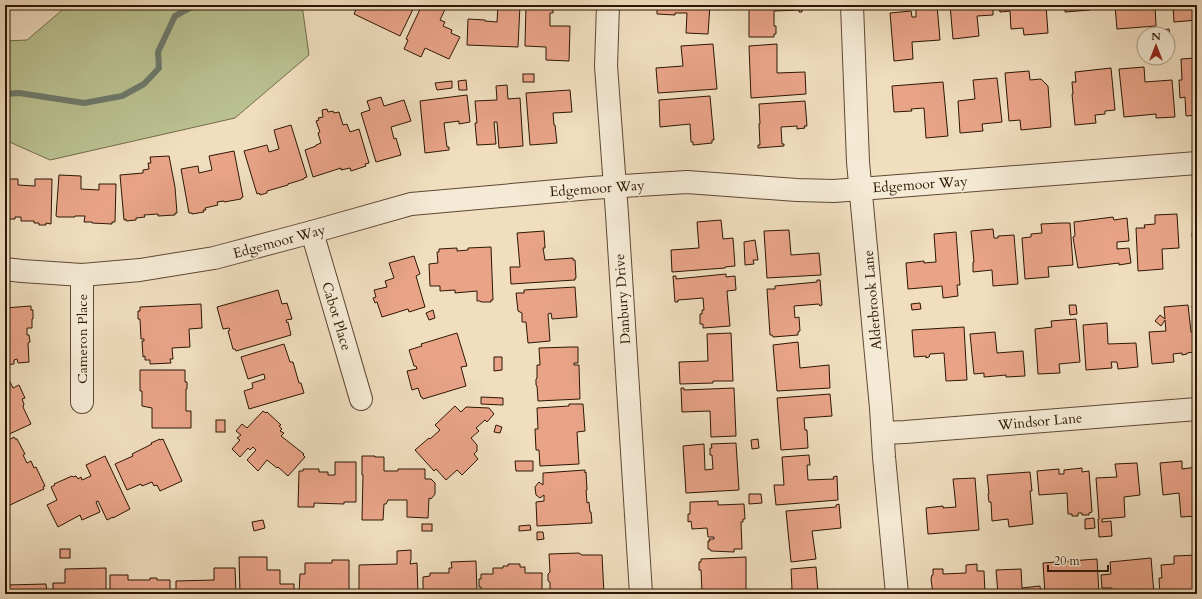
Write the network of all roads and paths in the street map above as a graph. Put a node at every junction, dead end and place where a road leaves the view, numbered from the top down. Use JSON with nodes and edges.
{"nodes":[{"id":1,"x":608,"y":5,"type":"edge"},
{"id":2,"x":852,"y":5,"type":"edge"},
{"id":3,"x":1197,"y":163,"type":"edge"},
{"id":4,"x":614,"y":186,"type":"junction"},
{"id":5,"x":861,"y":189,"type":"junction"},
{"id":6,"x":312,"y":232,"type":"junction"},
{"id":7,"x":5,"y":269,"type":"edge"},
{"id":8,"x":82,"y":276,"type":"junction"},
{"id":9,"x":361,"y":399,"type":"dead end"},
{"id":10,"x":82,"y":402,"type":"dead end"},
{"id":11,"x":1197,"y":409,"type":"edge"},
{"id":12,"x":882,"y":433,"type":"junction"},
{"id":13,"x":641,"y":594,"type":"edge"},
{"id":14,"x":897,"y":594,"type":"edge"}],
"edges":[{"from":1,"to":4,"type":"street","name":"Danbury Drive"},
{"from":2,"to":5,"type":"street","name":"Alderbrook Lane"},
{"from":3,"to":5,"type":"street","name":"Edgemoor Way"},
{"from":4,"to":5,"type":"street","name":"Edgemoor Way"},
{"from":4,"to":6,"type":"street","name":"Edgemoor Way"},
{"from":4,"to":13,"type":"street","name":"Danbury Drive"},
{"from":5,"to":12,"type":"street","name":"Alderbrook Lane"},
{"from":6,"to":8,"type":"street","name":"Edgemoor Way"},
{"from":6,"to":9,"type":"street","name":"Cabot Place"},
{"from":7,"to":8,"type":"street","name":"Edgemoor Way"},
{"from":8,"to":10,"type":"street","name":"Cameron Place"},
{"from":11,"to":12,"type":"street","name":"Windsor Lane"},
{"from":12,"to":14,"type":"street","name":"Alderbrook Lane"}]}
